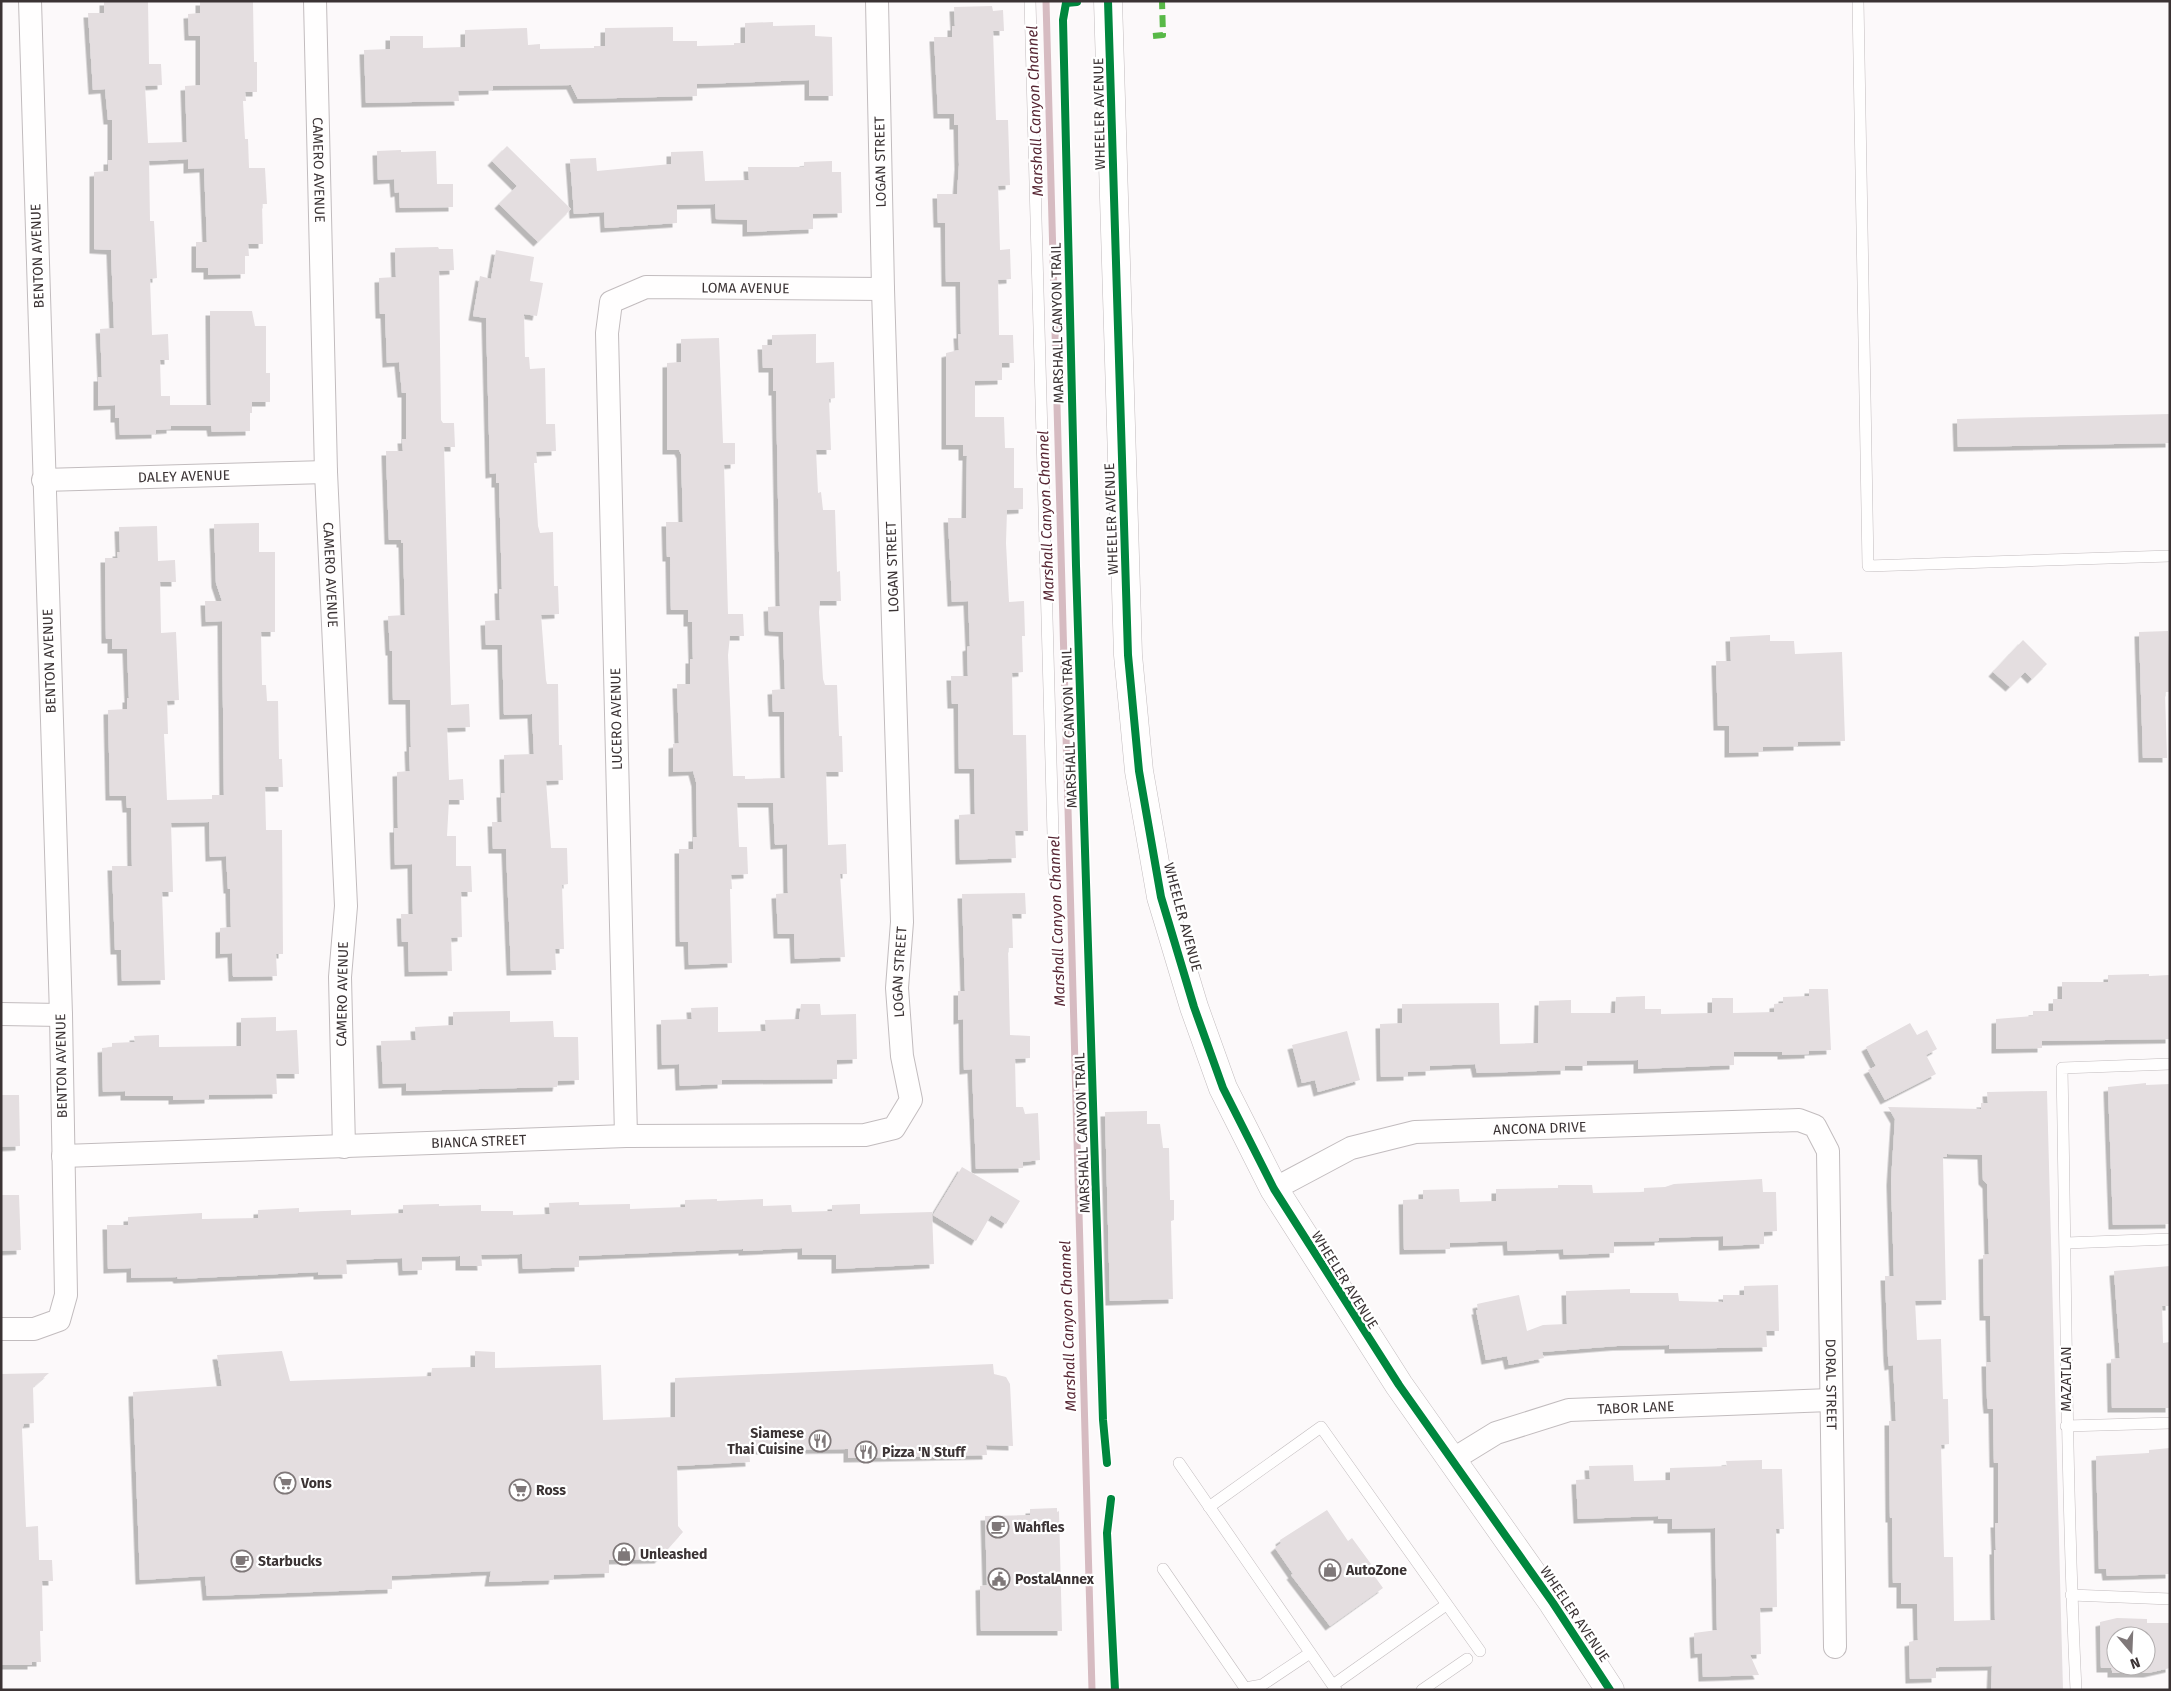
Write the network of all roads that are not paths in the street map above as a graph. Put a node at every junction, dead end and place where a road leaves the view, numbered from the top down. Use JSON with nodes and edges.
{"nodes":[{"id":1,"x":30,"y":1,"type":"edge"},
{"id":2,"x":315,"y":1,"type":"edge"},
{"id":3,"x":877,"y":1,"type":"edge"},
{"id":4,"x":1030,"y":1,"type":"edge"},
{"id":5,"x":1108,"y":1,"type":"edge"},
{"id":6,"x":1858,"y":1,"type":"edge"},
{"id":7,"x":883,"y":288,"type":"junction"},
{"id":8,"x":612,"y":302,"type":"joint"},
{"id":9,"x":326,"y":472,"type":"junction"},
{"id":10,"x":43,"y":480,"type":"junction"},
{"id":11,"x":2170,"y":556,"type":"edge"},
{"id":12,"x":1054,"y":871,"type":"dead end"},
{"id":13,"x":1,"y":1014,"type":"edge"},
{"id":14,"x":61,"y":1015,"type":"junction"},
{"id":15,"x":2170,"y":1064,"type":"edge"},
{"id":16,"x":1815,"y":1126,"type":"joint"},
{"id":17,"x":894,"y":1128,"type":"joint"},
{"id":18,"x":626,"y":1136,"type":"junction"},
{"id":19,"x":344,"y":1147,"type":"junction"},
{"id":20,"x":63,"y":1156,"type":"junction"},
{"id":21,"x":1274,"y":1189,"type":"junction"},
{"id":22,"x":2170,"y":1240,"type":"edge"},
{"id":23,"x":2066,"y":1243,"type":"junction"},
{"id":24,"x":1,"y":1329,"type":"edge"},
{"id":25,"x":1830,"y":1400,"type":"junction"},
{"id":26,"x":2170,"y":1423,"type":"edge"},
{"id":27,"x":2066,"y":1426,"type":"junction"},
{"id":28,"x":1452,"y":1460,"type":"junction"},
{"id":29,"x":1179,"y":1463,"type":"dead end"},
{"id":30,"x":1209,"y":1507,"type":"junction"},
{"id":31,"x":1163,"y":1569,"type":"dead end"},
{"id":32,"x":2071,"y":1595,"type":"junction"},
{"id":33,"x":2170,"y":1599,"type":"edge"},
{"id":34,"x":1446,"y":1605,"type":"junction"},
{"id":35,"x":1834,"y":1647,"type":"dead end"},
{"id":36,"x":1480,"y":1651,"type":"dead end"},
{"id":37,"x":1310,"y":1653,"type":"junction"},
{"id":38,"x":1467,"y":1659,"type":"dead end"},
{"id":39,"x":1334,"y":1688,"type":"edge"},
{"id":40,"x":1422,"y":1690,"type":"edge"},
{"id":41,"x":1610,"y":1690,"type":"edge"},
{"id":42,"x":2076,"y":1690,"type":"edge"}],
"edges":[{"from":1,"to":10,"type":"street","name":"BENTON AVENUE"},
{"from":2,"to":9,"type":"street","name":"CAMERO AVENUE"},
{"from":3,"to":7,"type":"street","name":"LOGAN STREET"},
{"from":4,"to":12,"type":"lane"},
{"from":5,"to":21,"type":"main road","name":"WHEELER AVENUE"},
{"from":6,"to":11,"type":"lane"},
{"from":7,"to":8,"type":"street","name":"LOMA AVENUE"},
{"from":7,"to":17,"type":"street","name":"LOGAN STREET"},
{"from":8,"to":18,"type":"street","name":"LUCERO AVENUE"},
{"from":9,"to":10,"type":"street","name":"DALEY AVENUE"},
{"from":9,"to":19,"type":"street","name":"CAMERO AVENUE"},
{"from":10,"to":14,"type":"street","name":"BENTON AVENUE"},
{"from":13,"to":14,"type":"street"},
{"from":14,"to":20,"type":"street","name":"BENTON AVENUE"},
{"from":15,"to":23,"type":"lane","name":"MAZATLAN"},
{"from":16,"to":21,"type":"street","name":"ANCONA DRIVE"},
{"from":16,"to":25,"type":"street","name":"DORAL STREET"},
{"from":17,"to":18,"type":"street","name":"BIANCA STREET"},
{"from":18,"to":19,"type":"street","name":"BIANCA STREET"},
{"from":19,"to":20,"type":"street","name":"BIANCA STREET"},
{"from":20,"to":24,"type":"street","name":"BENTON AVENUE"},
{"from":21,"to":28,"type":"main road","name":"WHEELER AVENUE"},
{"from":22,"to":23,"type":"lane"},
{"from":23,"to":27,"type":"lane","name":"MAZATLAN"},
{"from":25,"to":28,"type":"street","name":"TABOR LANE"},
{"from":25,"to":35,"type":"street","name":"DORAL STREET"},
{"from":26,"to":27,"type":"lane"},
{"from":27,"to":32,"type":"lane","name":"MAZATLAN"},
{"from":28,"to":41,"type":"main road","name":"WHEELER AVENUE"},
{"from":29,"to":30,"type":"lane"},
{"from":30,"to":34,"type":"lane"},
{"from":30,"to":37,"type":"lane"},
{"from":31,"to":37,"type":"lane"},
{"from":32,"to":33,"type":"lane"},
{"from":32,"to":42,"type":"lane","name":"MAZATLAN"},
{"from":34,"to":36,"type":"lane"},
{"from":34,"to":39,"type":"lane"},
{"from":37,"to":39,"type":"lane"},
{"from":38,"to":40,"type":"lane"}]}
